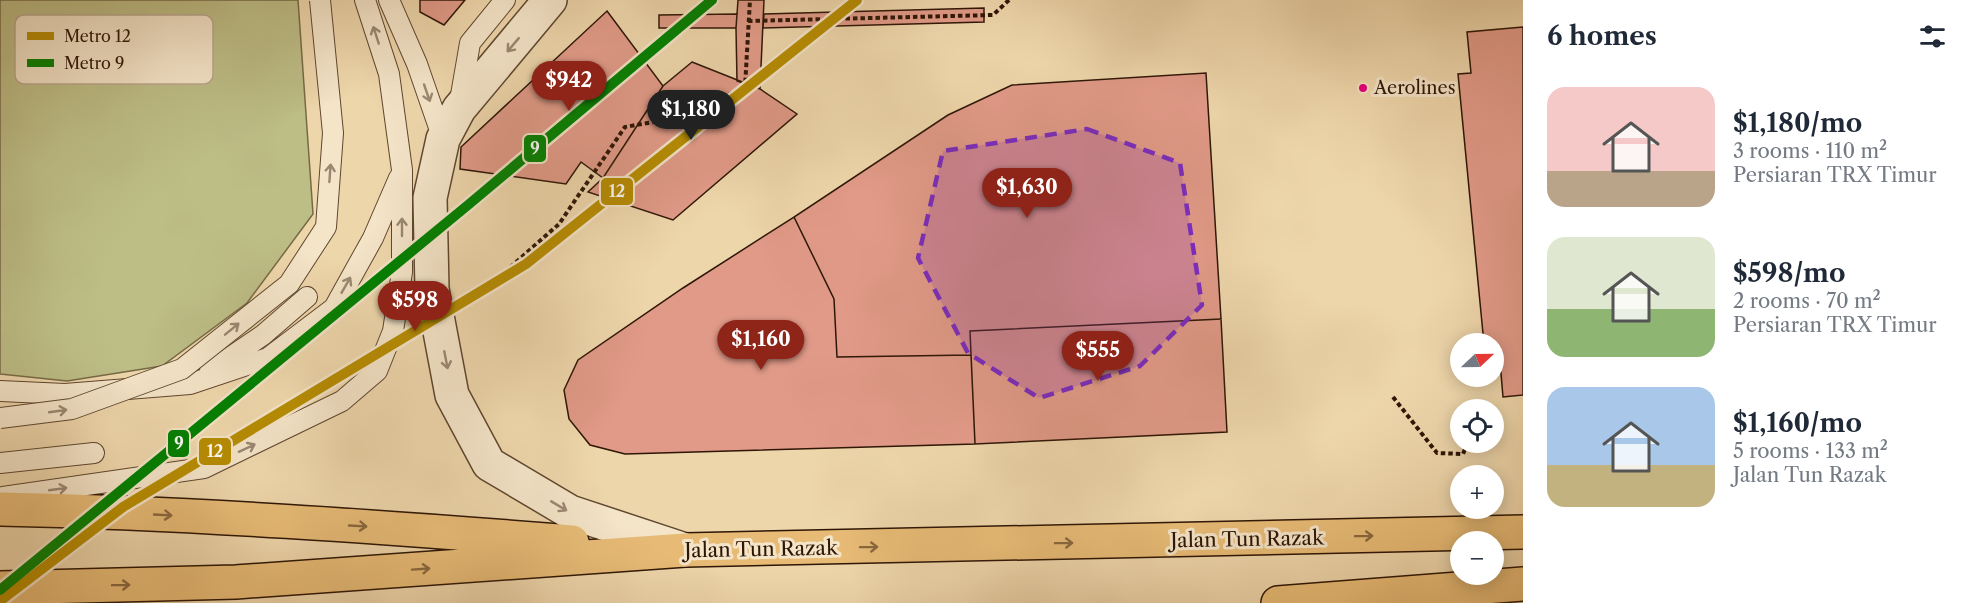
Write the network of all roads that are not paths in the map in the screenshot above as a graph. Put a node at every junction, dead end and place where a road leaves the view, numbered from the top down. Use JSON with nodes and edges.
{"nodes":[{"id":1,"x":320,"y":0,"type":"edge"},
{"id":2,"x":365,"y":0,"type":"edge"},
{"id":3,"x":389,"y":0,"type":"edge"},
{"id":4,"x":505,"y":0,"type":"edge"},
{"id":5,"x":550,"y":0,"type":"edge"},
{"id":6,"x":459,"y":109,"type":"junction"},
{"id":7,"x":443,"y":139,"type":"junction"},
{"id":8,"x":402,"y":170,"type":"junction"},
{"id":9,"x":307,"y":297,"type":"dead end"},
{"id":10,"x":190,"y":384,"type":"junction"},
{"id":11,"x":0,"y":391,"type":"edge"},
{"id":12,"x":0,"y":418,"type":"edge"},
{"id":13,"x":94,"y":453,"type":"dead end"},
{"id":14,"x":0,"y":463,"type":"edge"},
{"id":15,"x":0,"y":498,"type":"edge"},
{"id":16,"x":0,"y":508,"type":"edge"},
{"id":17,"x":1523,"y":532,"type":"edge"},
{"id":18,"x":685,"y":550,"type":"junction"},
{"id":19,"x":1523,"y":584,"type":"edge"},
{"id":20,"x":0,"y":588,"type":"edge"},
{"id":21,"x":1278,"y":603,"type":"edge"}],
"edges":[{"from":12,"to":1,"type":"lane","one_way":true,"bridge":true},
{"from":8,"to":2,"type":"lane","one_way":true},
{"from":3,"to":7,"type":"lane","one_way":true},
{"from":4,"to":6,"type":"lane"},
{"from":5,"to":6,"type":"street","one_way":true},
{"from":6,"to":7,"type":"street"},
{"from":7,"to":18,"type":"street","one_way":true},
{"from":10,"to":8,"type":"lane","one_way":true},
{"from":15,"to":8,"type":"lane","one_way":true},
{"from":9,"to":10,"type":"lane"},
{"from":10,"to":11,"type":"lane"},
{"from":13,"to":14,"type":"lane"},
{"from":16,"to":18,"type":"main road","one_way":true},
{"from":18,"to":17,"type":"main road","name":"Jalan Tun Razak","one_way":true},
{"from":20,"to":18,"type":"main road","name":"Jalan Tun Razak","one_way":true},
{"from":19,"to":21,"type":"main road"}]}
